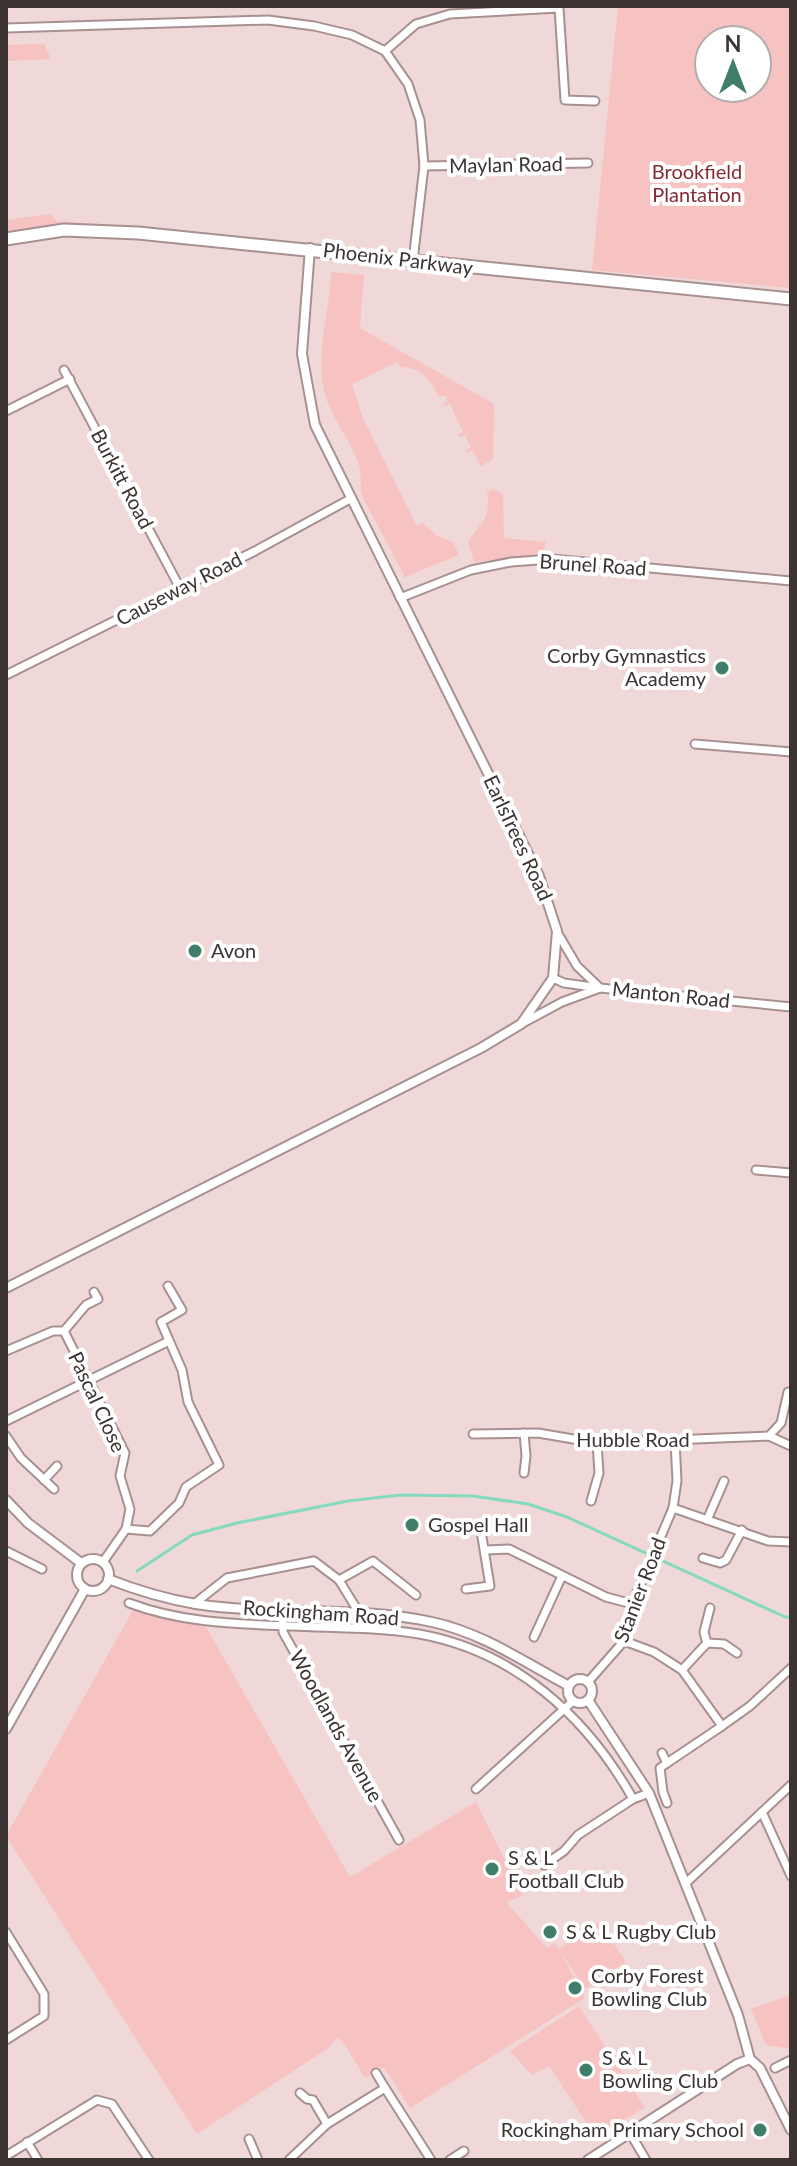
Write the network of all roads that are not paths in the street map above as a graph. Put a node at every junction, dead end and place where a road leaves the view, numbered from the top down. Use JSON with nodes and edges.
{"nodes":[{"id":1,"x":6,"y":28,"type":"edge"},
{"id":2,"x":385,"y":51,"type":"junction"},
{"id":3,"x":595,"y":101,"type":"dead end"},
{"id":4,"x":588,"y":163,"type":"dead end"},
{"id":5,"x":424,"y":166,"type":"junction"},
{"id":6,"x":6,"y":239,"type":"edge"},
{"id":7,"x":310,"y":248,"type":"junction"},
{"id":8,"x":413,"y":261,"type":"junction"},
{"id":9,"x":791,"y":299,"type":"edge"},
{"id":10,"x":64,"y":370,"type":"dead end"},
{"id":11,"x":70,"y":379,"type":"junction"},
{"id":12,"x":6,"y":411,"type":"edge"},
{"id":13,"x":350,"y":499,"type":"junction"},
{"id":14,"x":791,"y":581,"type":"edge"},
{"id":15,"x":180,"y":588,"type":"junction"},
{"id":16,"x":400,"y":598,"type":"junction"},
{"id":17,"x":6,"y":675,"type":"edge"},
{"id":18,"x":695,"y":744,"type":"dead end"},
{"id":19,"x":791,"y":752,"type":"edge"},
{"id":20,"x":557,"y":931,"type":"junction"},
{"id":21,"x":553,"y":978,"type":"junction"},
{"id":22,"x":600,"y":988,"type":"junction"},
{"id":23,"x":791,"y":1007,"type":"edge"},
{"id":24,"x":521,"y":1024,"type":"junction"},
{"id":25,"x":756,"y":1170,"type":"dead end"},
{"id":26,"x":791,"y":1173,"type":"edge"},
{"id":27,"x":168,"y":1286,"type":"dead end"},
{"id":28,"x":6,"y":1288,"type":"edge"},
{"id":29,"x":102,"y":1309,"type":"dead end"},
{"id":30,"x":64,"y":1331,"type":"junction"},
{"id":31,"x":169,"y":1341,"type":"junction"},
{"id":32,"x":6,"y":1351,"type":"edge"},
{"id":33,"x":89,"y":1381,"type":"junction"},
{"id":34,"x":788,"y":1392,"type":"dead end"},
{"id":35,"x":6,"y":1421,"type":"edge"},
{"id":36,"x":524,"y":1433,"type":"junction"},
{"id":37,"x":473,"y":1434,"type":"dead end"},
{"id":38,"x":6,"y":1436,"type":"edge"},
{"id":39,"x":769,"y":1436,"type":"junction"},
{"id":40,"x":675,"y":1441,"type":"junction"},
{"id":41,"x":597,"y":1443,"type":"junction"},
{"id":42,"x":791,"y":1446,"type":"edge"},
{"id":43,"x":57,"y":1466,"type":"dead end"},
{"id":44,"x":524,"y":1473,"type":"dead end"},
{"id":45,"x":44,"y":1480,"type":"junction"},
{"id":46,"x":724,"y":1481,"type":"dead end"},
{"id":47,"x":54,"y":1489,"type":"dead end"},
{"id":48,"x":6,"y":1500,"type":"edge"},
{"id":49,"x":591,"y":1501,"type":"dead end"},
{"id":50,"x":673,"y":1508,"type":"junction"},
{"id":51,"x":707,"y":1520,"type":"junction"},
{"id":52,"x":480,"y":1525,"type":"dead end"},
{"id":53,"x":126,"y":1529,"type":"junction"},
{"id":54,"x":742,"y":1530,"type":"junction"},
{"id":55,"x":791,"y":1542,"type":"edge"},
{"id":56,"x":486,"y":1550,"type":"junction"},
{"id":57,"x":6,"y":1551,"type":"edge"},
{"id":58,"x":703,"y":1558,"type":"dead end"},
{"id":59,"x":103,"y":1562,"type":"junction"},
{"id":60,"x":81,"y":1563,"type":"junction"},
{"id":61,"x":42,"y":1569,"type":"dead end"},
{"id":62,"x":562,"y":1576,"type":"junction"},
{"id":63,"x":108,"y":1579,"type":"junction"},
{"id":64,"x":339,"y":1580,"type":"junction"},
{"id":65,"x":85,"y":1589,"type":"junction"},
{"id":66,"x":466,"y":1589,"type":"dead end"},
{"id":67,"x":416,"y":1595,"type":"dead end"},
{"id":68,"x":129,"y":1603,"type":"dead end"},
{"id":69,"x":194,"y":1604,"type":"junction"},
{"id":70,"x":632,"y":1604,"type":"junction"},
{"id":71,"x":710,"y":1608,"type":"dead end"},
{"id":72,"x":282,"y":1609,"type":"junction"},
{"id":73,"x":358,"y":1611,"type":"junction"},
{"id":74,"x":282,"y":1626,"type":"junction"},
{"id":75,"x":534,"y":1637,"type":"dead end"},
{"id":76,"x":624,"y":1641,"type":"junction"},
{"id":77,"x":707,"y":1643,"type":"junction"},
{"id":78,"x":497,"y":1645,"type":"junction"},
{"id":79,"x":737,"y":1653,"type":"dead end"},
{"id":80,"x":490,"y":1658,"type":"junction"},
{"id":81,"x":791,"y":1668,"type":"edge"},
{"id":82,"x":682,"y":1670,"type":"junction"},
{"id":83,"x":588,"y":1682,"type":"junction"},
{"id":84,"x":569,"y":1686,"type":"junction"},
{"id":85,"x":588,"y":1700,"type":"junction"},
{"id":86,"x":573,"y":1701,"type":"junction"},
{"id":87,"x":566,"y":1708,"type":"junction"},
{"id":88,"x":9,"y":1715,"type":"edge"},
{"id":89,"x":722,"y":1726,"type":"junction"},
{"id":90,"x":6,"y":1729,"type":"edge"},
{"id":91,"x":662,"y":1753,"type":"dead end"},
{"id":92,"x":667,"y":1763,"type":"junction"},
{"id":93,"x":791,"y":1785,"type":"edge"},
{"id":94,"x":476,"y":1789,"type":"dead end"},
{"id":95,"x":649,"y":1793,"type":"junction"},
{"id":96,"x":633,"y":1799,"type":"junction"},
{"id":97,"x":667,"y":1803,"type":"dead end"},
{"id":98,"x":762,"y":1812,"type":"junction"},
{"id":99,"x":399,"y":1840,"type":"dead end"},
{"id":100,"x":544,"y":1865,"type":"dead end"},
{"id":101,"x":791,"y":1876,"type":"edge"},
{"id":102,"x":687,"y":1882,"type":"junction"},
{"id":103,"x":6,"y":1932,"type":"edge"},
{"id":104,"x":6,"y":2040,"type":"edge"},
{"id":105,"x":750,"y":2059,"type":"junction"},
{"id":106,"x":791,"y":2060,"type":"edge"},
{"id":107,"x":376,"y":2073,"type":"dead end"},
{"id":108,"x":786,"y":2073,"type":"dead end"},
{"id":109,"x":385,"y":2088,"type":"junction"},
{"id":110,"x":300,"y":2093,"type":"dead end"},
{"id":111,"x":322,"y":2095,"type":"dead end"},
{"id":112,"x":313,"y":2100,"type":"junction"},
{"id":113,"x":327,"y":2124,"type":"junction"},
{"id":114,"x":791,"y":2130,"type":"edge"},
{"id":115,"x":630,"y":2133,"type":"junction"},
{"id":116,"x":249,"y":2139,"type":"dead end"},
{"id":117,"x":27,"y":2142,"type":"junction"},
{"id":118,"x":464,"y":2151,"type":"dead end"},
{"id":119,"x":6,"y":2156,"type":"edge"},
{"id":120,"x":38,"y":2160,"type":"edge"},
{"id":121,"x":149,"y":2160,"type":"edge"},
{"id":122,"x":258,"y":2160,"type":"edge"},
{"id":123,"x":289,"y":2160,"type":"edge"},
{"id":124,"x":431,"y":2160,"type":"edge"},
{"id":125,"x":450,"y":2160,"type":"edge"},
{"id":126,"x":588,"y":2160,"type":"edge"},
{"id":127,"x":646,"y":2160,"type":"edge"}],
"edges":[{"from":1,"to":2,"type":"street"},
{"from":2,"to":3,"type":"street"},
{"from":2,"to":5,"type":"street"},
{"from":4,"to":5,"type":"street","name":"Maylan Road"},
{"from":5,"to":8,"type":"street"},
{"from":6,"to":7,"type":"main road","name":"Phoenix Parkway"},
{"from":7,"to":8,"type":"main road","name":"Phoenix Parkway"},
{"from":7,"to":13,"type":"street","name":"EarlsTrees Road"},
{"from":8,"to":9,"type":"main road","name":"Phoenix Parkway"},
{"from":10,"to":11,"type":"street","name":"Burkitt Road"},
{"from":11,"to":12,"type":"street"},
{"from":11,"to":15,"type":"street","name":"Burkitt Road"},
{"from":13,"to":15,"type":"street","name":"Causeway Road"},
{"from":13,"to":16,"type":"street","name":"EarlsTrees Road"},
{"from":14,"to":16,"type":"street","name":"Brunel Road"},
{"from":15,"to":17,"type":"street","name":"Causeway Road"},
{"from":16,"to":20,"type":"street","name":"EarlsTrees Road"},
{"from":18,"to":19,"type":"street"},
{"from":20,"to":21,"type":"street","name":"EarlsTrees Road"},
{"from":20,"to":22,"type":"street"},
{"from":21,"to":22,"type":"street","name":"Manton Road"},
{"from":21,"to":24,"type":"street","name":"EarlsTrees Road"},
{"from":22,"to":23,"type":"street","name":"Manton Road"},
{"from":22,"to":24,"type":"street"},
{"from":24,"to":28,"type":"street","name":"EarlsTrees Road"},
{"from":25,"to":26,"type":"street"},
{"from":27,"to":31,"type":"street"},
{"from":29,"to":30,"type":"street","name":"Pascal Close"},
{"from":30,"to":32,"type":"street","name":"Pascal Close"},
{"from":30,"to":33,"type":"street","name":"Pascal Close"},
{"from":31,"to":33,"type":"street"},
{"from":31,"to":53,"type":"street"},
{"from":33,"to":35,"type":"street"},
{"from":33,"to":53,"type":"street","name":"Pascal Close"},
{"from":34,"to":39,"type":"street"},
{"from":36,"to":37,"type":"street","name":"Hubble Road"},
{"from":36,"to":41,"type":"street","name":"Hubble Road"},
{"from":36,"to":44,"type":"street"},
{"from":38,"to":45,"type":"street"},
{"from":39,"to":40,"type":"street","name":"Hubble Road"},
{"from":39,"to":42,"type":"street","name":"Hubble Road"},
{"from":40,"to":41,"type":"street","name":"Hubble Road"},
{"from":40,"to":50,"type":"street","name":"Stanier Road"},
{"from":41,"to":49,"type":"street"},
{"from":43,"to":45,"type":"street"},
{"from":45,"to":47,"type":"street"},
{"from":46,"to":51,"type":"street"},
{"from":48,"to":60,"type":"street"},
{"from":50,"to":51,"type":"street"},
{"from":50,"to":70,"type":"street","name":"Stanier Road"},
{"from":51,"to":54,"type":"street"},
{"from":52,"to":56,"type":"street"},
{"from":53,"to":59,"type":"street"},
{"from":54,"to":55,"type":"street"},
{"from":54,"to":58,"type":"street"},
{"from":56,"to":62,"type":"street"},
{"from":56,"to":66,"type":"street"},
{"from":57,"to":61,"type":"street"},
{"from":59,"to":60,"type":"street"},
{"from":59,"to":63,"type":"street"},
{"from":60,"to":65,"type":"street"},
{"from":62,"to":70,"type":"street"},
{"from":62,"to":75,"type":"street"},
{"from":63,"to":65,"type":"street"},
{"from":63,"to":69,"type":"street","name":"Rockingham Road"},
{"from":64,"to":67,"type":"street"},
{"from":64,"to":69,"type":"street"},
{"from":64,"to":73,"type":"street"},
{"from":65,"to":88,"type":"street"},
{"from":68,"to":74,"type":"street"},
{"from":69,"to":72,"type":"street","name":"Rockingham Road"},
{"from":70,"to":76,"type":"street","name":"Stanier Road"},
{"from":71,"to":77,"type":"street"},
{"from":72,"to":73,"type":"street","name":"Rockingham Road"},
{"from":72,"to":74,"type":"street","name":"Woodlands Avenue"},
{"from":73,"to":78,"type":"street","name":"Rockingham Road"},
{"from":74,"to":80,"type":"street"},
{"from":74,"to":99,"type":"street","name":"Woodlands Avenue"},
{"from":76,"to":82,"type":"street"},
{"from":76,"to":83,"type":"street","name":"Stanier Road"},
{"from":77,"to":79,"type":"street"},
{"from":77,"to":82,"type":"street"},
{"from":78,"to":80,"type":"street"},
{"from":78,"to":84,"type":"street","name":"Rockingham Road"},
{"from":80,"to":87,"type":"street"},
{"from":81,"to":89,"type":"street"},
{"from":82,"to":89,"type":"street"},
{"from":83,"to":84,"type":"street"},
{"from":83,"to":85,"type":"street"},
{"from":84,"to":86,"type":"street"},
{"from":85,"to":86,"type":"street"},
{"from":85,"to":95,"type":"street"},
{"from":86,"to":87,"type":"street"},
{"from":87,"to":94,"type":"street"},
{"from":87,"to":96,"type":"street"},
{"from":88,"to":90,"type":"street"},
{"from":89,"to":92,"type":"street"},
{"from":91,"to":92,"type":"street"},
{"from":92,"to":97,"type":"street"},
{"from":93,"to":98,"type":"street"},
{"from":95,"to":96,"type":"street"},
{"from":95,"to":102,"type":"street"},
{"from":96,"to":100,"type":"street"},
{"from":98,"to":101,"type":"street"},
{"from":98,"to":102,"type":"street"},
{"from":102,"to":105,"type":"street"},
{"from":103,"to":104,"type":"street"},
{"from":105,"to":114,"type":"street"},
{"from":105,"to":115,"type":"street"},
{"from":106,"to":108,"type":"street"},
{"from":107,"to":109,"type":"street"},
{"from":109,"to":113,"type":"street"},
{"from":109,"to":124,"type":"street"},
{"from":110,"to":112,"type":"street"},
{"from":111,"to":112,"type":"street"},
{"from":112,"to":113,"type":"street"},
{"from":113,"to":123,"type":"street"},
{"from":115,"to":126,"type":"street"},
{"from":115,"to":127,"type":"street"},
{"from":116,"to":122,"type":"street"},
{"from":117,"to":119,"type":"street"},
{"from":117,"to":120,"type":"street"},
{"from":117,"to":121,"type":"street"},
{"from":118,"to":125,"type":"street"}]}
